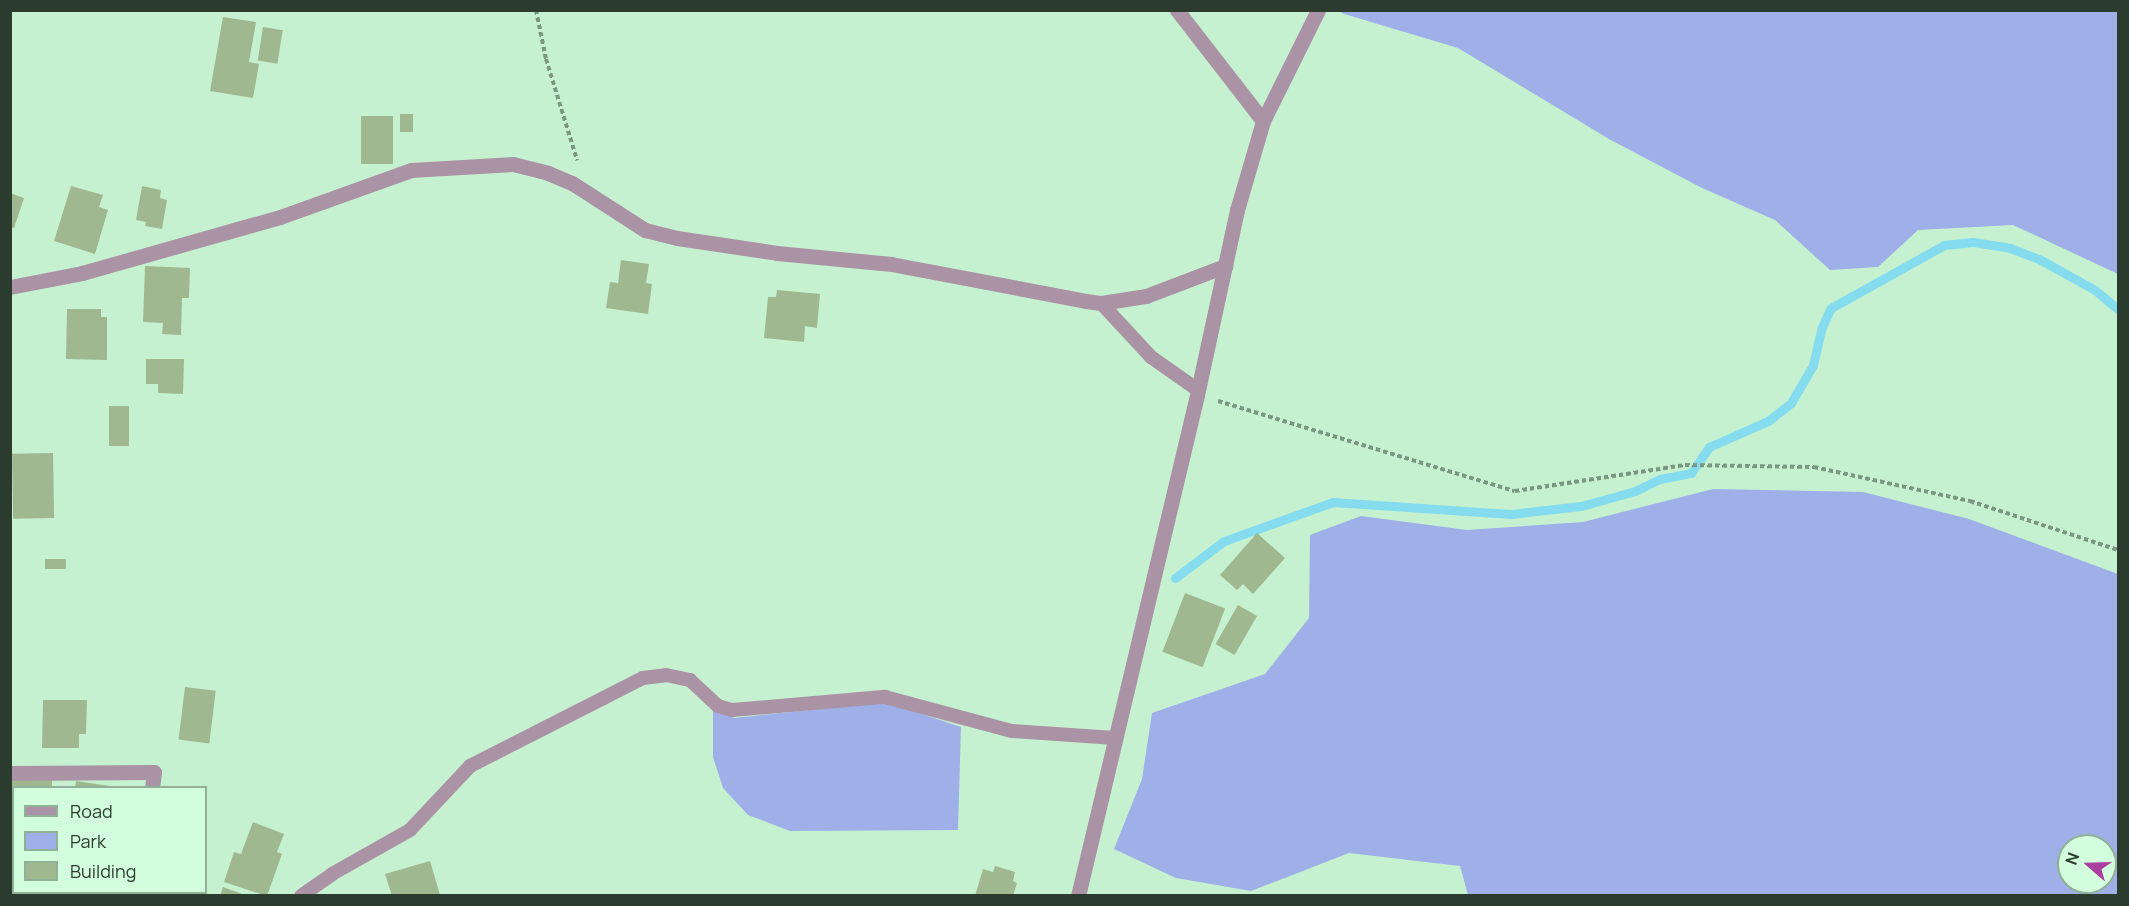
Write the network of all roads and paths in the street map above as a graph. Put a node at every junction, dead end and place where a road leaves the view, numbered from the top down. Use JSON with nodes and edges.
{"nodes":[{"id":1,"x":536,"y":10,"type":"edge"},
{"id":2,"x":1177,"y":10,"type":"edge"},
{"id":3,"x":1318,"y":10,"type":"edge"},
{"id":4,"x":1263,"y":121,"type":"junction"},
{"id":5,"x":590,"y":195,"type":"junction"},
{"id":6,"x":1225,"y":266,"type":"junction"},
{"id":7,"x":10,"y":287,"type":"edge"},
{"id":8,"x":1101,"y":303,"type":"junction"},
{"id":9,"x":1197,"y":392,"type":"junction"},
{"id":10,"x":2118,"y":550,"type":"edge"},
{"id":11,"x":1115,"y":738,"type":"junction"},
{"id":12,"x":10,"y":773,"type":"edge"},
{"id":13,"x":152,"y":786,"type":"edge"},
{"id":14,"x":301,"y":896,"type":"edge"},
{"id":15,"x":1078,"y":896,"type":"edge"}],
"edges":[{"from":1,"to":5,"type":"path"},
{"from":2,"to":4,"type":"street"},
{"from":3,"to":4,"type":"street"},
{"from":4,"to":6,"type":"street"},
{"from":5,"to":7,"type":"street"},
{"from":5,"to":8,"type":"street"},
{"from":6,"to":8,"type":"street"},
{"from":6,"to":9,"type":"street"},
{"from":8,"to":9,"type":"lane"},
{"from":9,"to":10,"type":"path"},
{"from":9,"to":11,"type":"street"},
{"from":11,"to":14,"type":"lane"},
{"from":11,"to":15,"type":"street"},
{"from":12,"to":13,"type":"street"}]}
